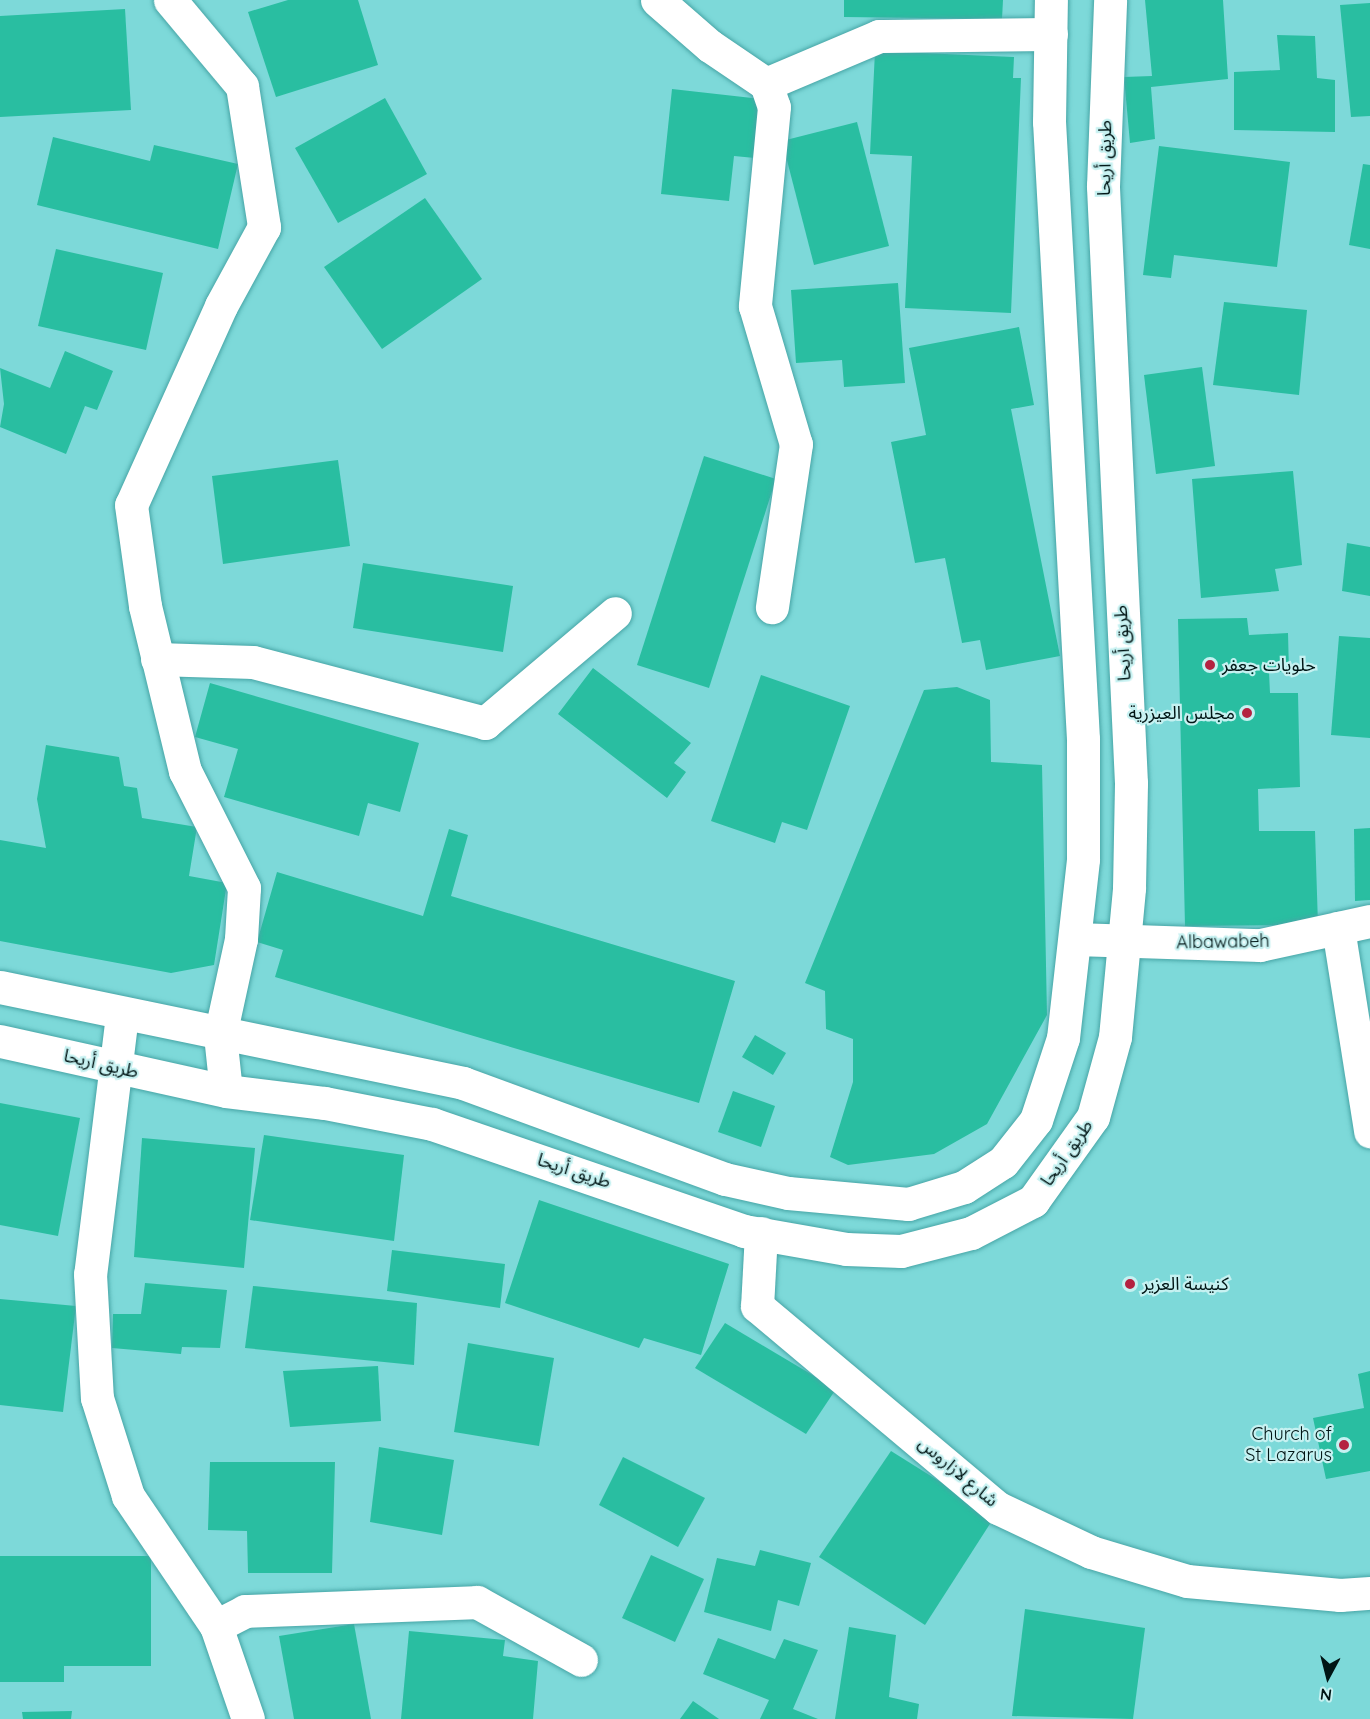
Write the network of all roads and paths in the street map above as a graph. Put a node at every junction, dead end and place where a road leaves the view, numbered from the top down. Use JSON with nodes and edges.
{"nodes":[{"id":1,"x":170,"y":0,"type":"edge"},
{"id":2,"x":657,"y":0,"type":"edge"},
{"id":3,"x":1051,"y":0,"type":"edge"},
{"id":4,"x":1110,"y":0,"type":"edge"},
{"id":5,"x":1051,"y":34,"type":"junction"},
{"id":6,"x":766,"y":84,"type":"junction"},
{"id":7,"x":772,"y":607,"type":"dead end"},
{"id":8,"x":615,"y":613,"type":"dead end"},
{"id":9,"x":157,"y":659,"type":"junction"},
{"id":10,"x":1370,"y":921,"type":"edge"},
{"id":11,"x":1338,"y":928,"type":"junction"},
{"id":12,"x":1075,"y":939,"type":"junction"},
{"id":13,"x":1125,"y":943,"type":"junction"},
{"id":14,"x":0,"y":987,"type":"edge"},
{"id":15,"x":122,"y":1015,"type":"junction"},
{"id":16,"x":220,"y":1035,"type":"junction"},
{"id":17,"x":0,"y":1041,"type":"edge"},
{"id":18,"x":116,"y":1068,"type":"junction"},
{"id":19,"x":226,"y":1091,"type":"junction"},
{"id":20,"x":1370,"y":1131,"type":"edge"},
{"id":21,"x":760,"y":1233,"type":"junction"},
{"id":22,"x":1370,"y":1593,"type":"edge"},
{"id":23,"x":216,"y":1626,"type":"junction"},
{"id":24,"x":581,"y":1660,"type":"dead end"},
{"id":25,"x":248,"y":1719,"type":"edge"}],
"edges":[{"from":1,"to":9,"type":"street"},
{"from":2,"to":6,"type":"street"},
{"from":3,"to":5,"type":"street"},
{"from":4,"to":13,"type":"street","name":"طريق أريحا"},
{"from":5,"to":6,"type":"street"},
{"from":5,"to":12,"type":"street"},
{"from":6,"to":7,"type":"street"},
{"from":8,"to":9,"type":"street"},
{"from":9,"to":16,"type":"street"},
{"from":10,"to":11,"type":"street","name":"Albawabeh"},
{"from":11,"to":13,"type":"street","name":"Albawabeh"},
{"from":11,"to":20,"type":"street"},
{"from":12,"to":13,"type":"street","name":"Albawabeh"},
{"from":12,"to":16,"type":"street"},
{"from":13,"to":21,"type":"street","name":"طريق أريحا"},
{"from":14,"to":15,"type":"street"},
{"from":15,"to":16,"type":"street"},
{"from":15,"to":18,"type":"street"},
{"from":16,"to":19,"type":"street"},
{"from":17,"to":18,"type":"street","name":"طريق أريحا"},
{"from":18,"to":19,"type":"street","name":"طريق أريحا"},
{"from":18,"to":23,"type":"street"},
{"from":19,"to":21,"type":"street","name":"طريق أريحا"},
{"from":21,"to":22,"type":"street","name":"شارع لازاروس"},
{"from":23,"to":24,"type":"street"},
{"from":23,"to":25,"type":"street"}]}
